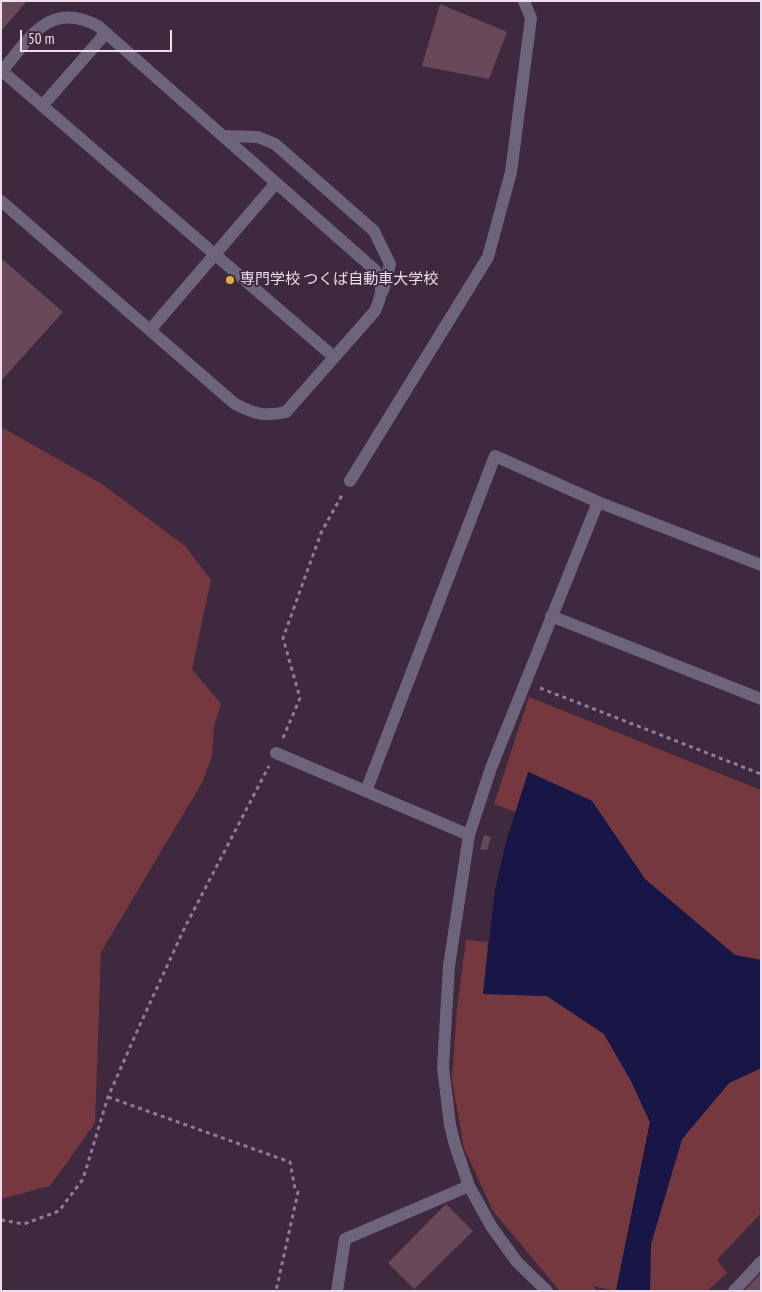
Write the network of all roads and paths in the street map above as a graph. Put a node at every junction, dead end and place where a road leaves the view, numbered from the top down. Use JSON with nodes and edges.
{"nodes":[{"id":1,"x":524,"y":1,"type":"edge"},
{"id":2,"x":106,"y":33,"type":"junction"},
{"id":3,"x":1,"y":72,"type":"edge"},
{"id":4,"x":42,"y":106,"type":"junction"},
{"id":5,"x":223,"y":136,"type":"junction"},
{"id":6,"x":276,"y":183,"type":"junction"},
{"id":7,"x":1,"y":201,"type":"edge"},
{"id":8,"x":215,"y":255,"type":"junction"},
{"id":9,"x":382,"y":297,"type":"junction"},
{"id":10,"x":150,"y":330,"type":"junction"},
{"id":11,"x":334,"y":357,"type":"junction"},
{"id":12,"x":350,"y":481,"type":"joint"},
{"id":13,"x":598,"y":502,"type":"junction"},
{"id":14,"x":761,"y":565,"type":"edge"},
{"id":15,"x":551,"y":616,"type":"junction"},
{"id":16,"x":525,"y":682,"type":"junction"},
{"id":17,"x":761,"y":700,"type":"edge"},
{"id":18,"x":276,"y":753,"type":"junction"},
{"id":19,"x":761,"y":774,"type":"edge"},
{"id":20,"x":366,"y":791,"type":"junction"},
{"id":21,"x":469,"y":835,"type":"junction"},
{"id":22,"x":108,"y":1097,"type":"junction"},
{"id":23,"x":469,"y":1186,"type":"junction"},
{"id":24,"x":1,"y":1220,"type":"edge"},
{"id":25,"x":761,"y":1262,"type":"edge"},
{"id":26,"x":276,"y":1291,"type":"edge"},
{"id":27,"x":337,"y":1291,"type":"edge"},
{"id":28,"x":546,"y":1291,"type":"edge"},
{"id":29,"x":734,"y":1291,"type":"edge"}],
"edges":[{"from":1,"to":12,"type":"street"},
{"from":2,"to":3,"type":"street"},
{"from":2,"to":4,"type":"street"},
{"from":2,"to":5,"type":"street"},
{"from":3,"to":4,"type":"street"},
{"from":4,"to":8,"type":"street"},
{"from":5,"to":6,"type":"street"},
{"from":5,"to":9,"type":"street"},
{"from":6,"to":8,"type":"street"},
{"from":6,"to":9,"type":"street"},
{"from":7,"to":10,"type":"street"},
{"from":8,"to":10,"type":"street"},
{"from":8,"to":11,"type":"street"},
{"from":9,"to":11,"type":"street"},
{"from":10,"to":11,"type":"street"},
{"from":12,"to":18,"type":"path"},
{"from":13,"to":14,"type":"street"},
{"from":13,"to":15,"type":"street"},
{"from":13,"to":20,"type":"street"},
{"from":15,"to":16,"type":"street"},
{"from":15,"to":17,"type":"street"},
{"from":16,"to":19,"type":"path"},
{"from":16,"to":21,"type":"street"},
{"from":18,"to":20,"type":"street"},
{"from":18,"to":22,"type":"path"},
{"from":20,"to":21,"type":"street"},
{"from":21,"to":23,"type":"street"},
{"from":22,"to":24,"type":"path"},
{"from":22,"to":26,"type":"path"},
{"from":23,"to":27,"type":"street"},
{"from":23,"to":28,"type":"street"},
{"from":25,"to":29,"type":"street"}]}
